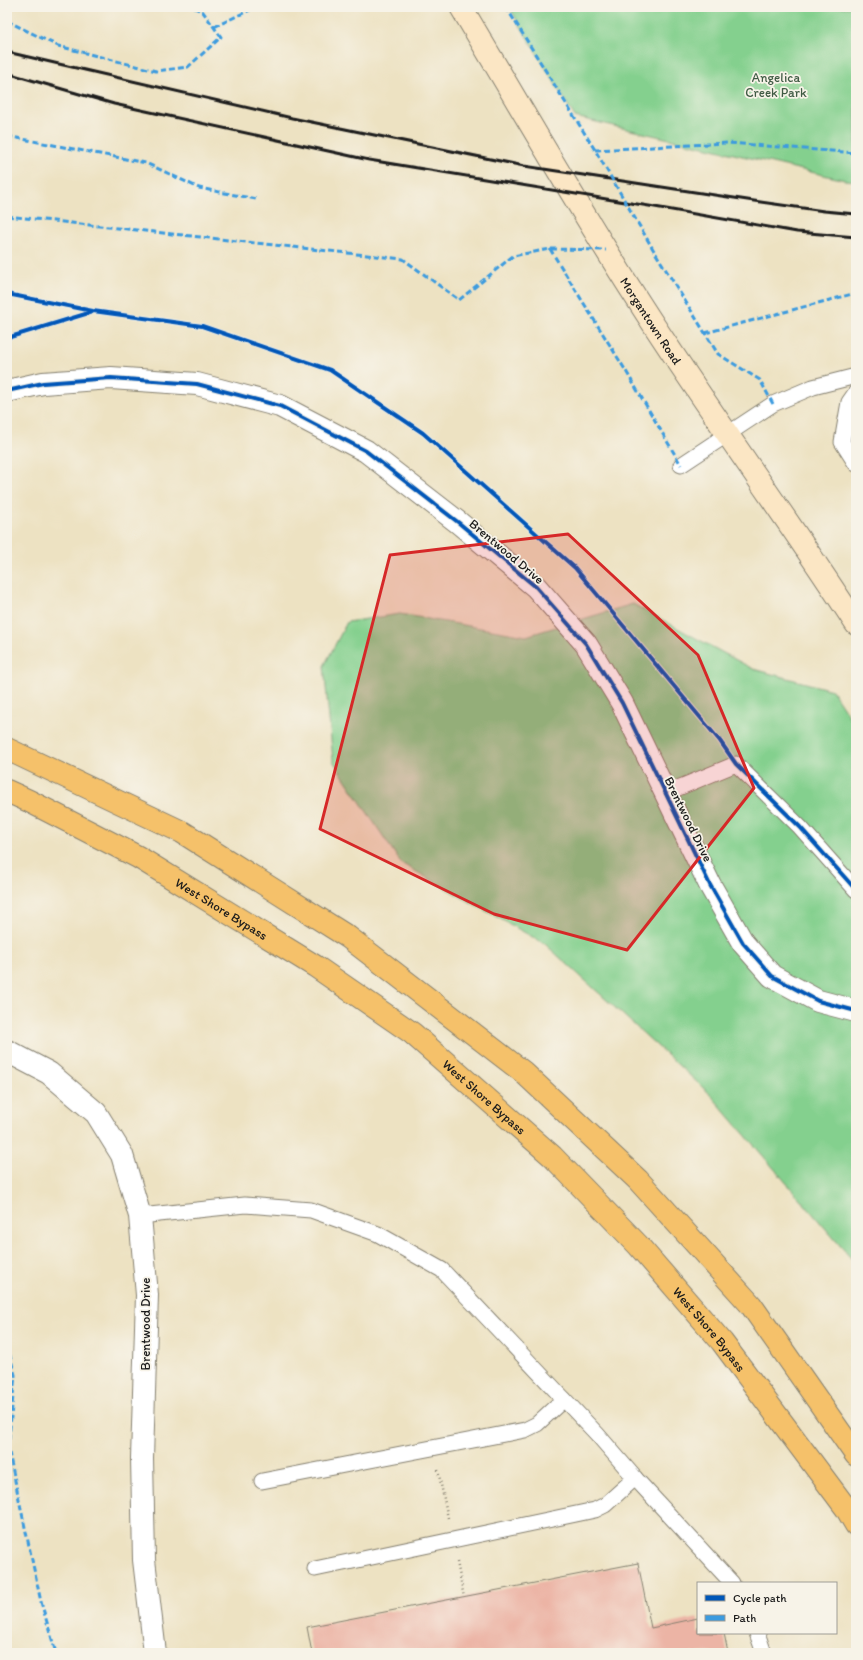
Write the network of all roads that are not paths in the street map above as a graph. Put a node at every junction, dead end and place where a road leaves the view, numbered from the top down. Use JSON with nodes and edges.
{"nodes":[{"id":1,"x":461,"y":7,"type":"edge"},
{"id":2,"x":856,"y":376,"type":"edge"},
{"id":3,"x":7,"y":391,"type":"edge"},
{"id":4,"x":856,"y":392,"type":"edge"},
{"id":5,"x":729,"y":435,"type":"junction"},
{"id":6,"x":856,"y":464,"type":"edge"},
{"id":7,"x":681,"y":465,"type":"dead end"},
{"id":8,"x":856,"y":624,"type":"edge"},
{"id":9,"x":7,"y":749,"type":"edge"},
{"id":10,"x":7,"y":792,"type":"edge"},
{"id":11,"x":666,"y":793,"type":"junction"},
{"id":12,"x":856,"y":890,"type":"edge"},
{"id":13,"x":856,"y":1011,"type":"edge"},
{"id":14,"x":7,"y":1051,"type":"edge"},
{"id":15,"x":140,"y":1216,"type":"junction"},
{"id":16,"x":564,"y":1399,"type":"junction"},
{"id":17,"x":856,"y":1454,"type":"edge"},
{"id":18,"x":635,"y":1478,"type":"junction"},
{"id":19,"x":262,"y":1481,"type":"dead end"},
{"id":20,"x":856,"y":1525,"type":"edge"},
{"id":21,"x":315,"y":1569,"type":"dead end"},
{"id":22,"x":731,"y":1582,"type":"edge"},
{"id":23,"x":757,"y":1634,"type":"edge"},
{"id":24,"x":155,"y":1653,"type":"edge"},
{"id":25,"x":764,"y":1653,"type":"edge"}],
"edges":[{"from":1,"to":5,"type":"main road","name":"Morgantown Road"},
{"from":2,"to":5,"type":"lane"},
{"from":3,"to":11,"type":"street","name":"Brentwood Drive"},
{"from":4,"to":6,"type":"lane"},
{"from":5,"to":7,"type":"lane"},
{"from":5,"to":8,"type":"main road","name":"Morgantown Road"},
{"from":9,"to":17,"type":"highway"},
{"from":10,"to":20,"type":"highway","name":"West Shore Bypass"},
{"from":11,"to":12,"type":"lane"},
{"from":11,"to":13,"type":"street","name":"Brentwood Drive"},
{"from":14,"to":15,"type":"street","name":"Brentwood Drive"},
{"from":15,"to":16,"type":"lane"},
{"from":15,"to":24,"type":"street","name":"Brentwood Drive"},
{"from":16,"to":18,"type":"lane"},
{"from":16,"to":19,"type":"lane"},
{"from":18,"to":21,"type":"lane"},
{"from":18,"to":22,"type":"lane"},
{"from":23,"to":25,"type":"lane"}]}
